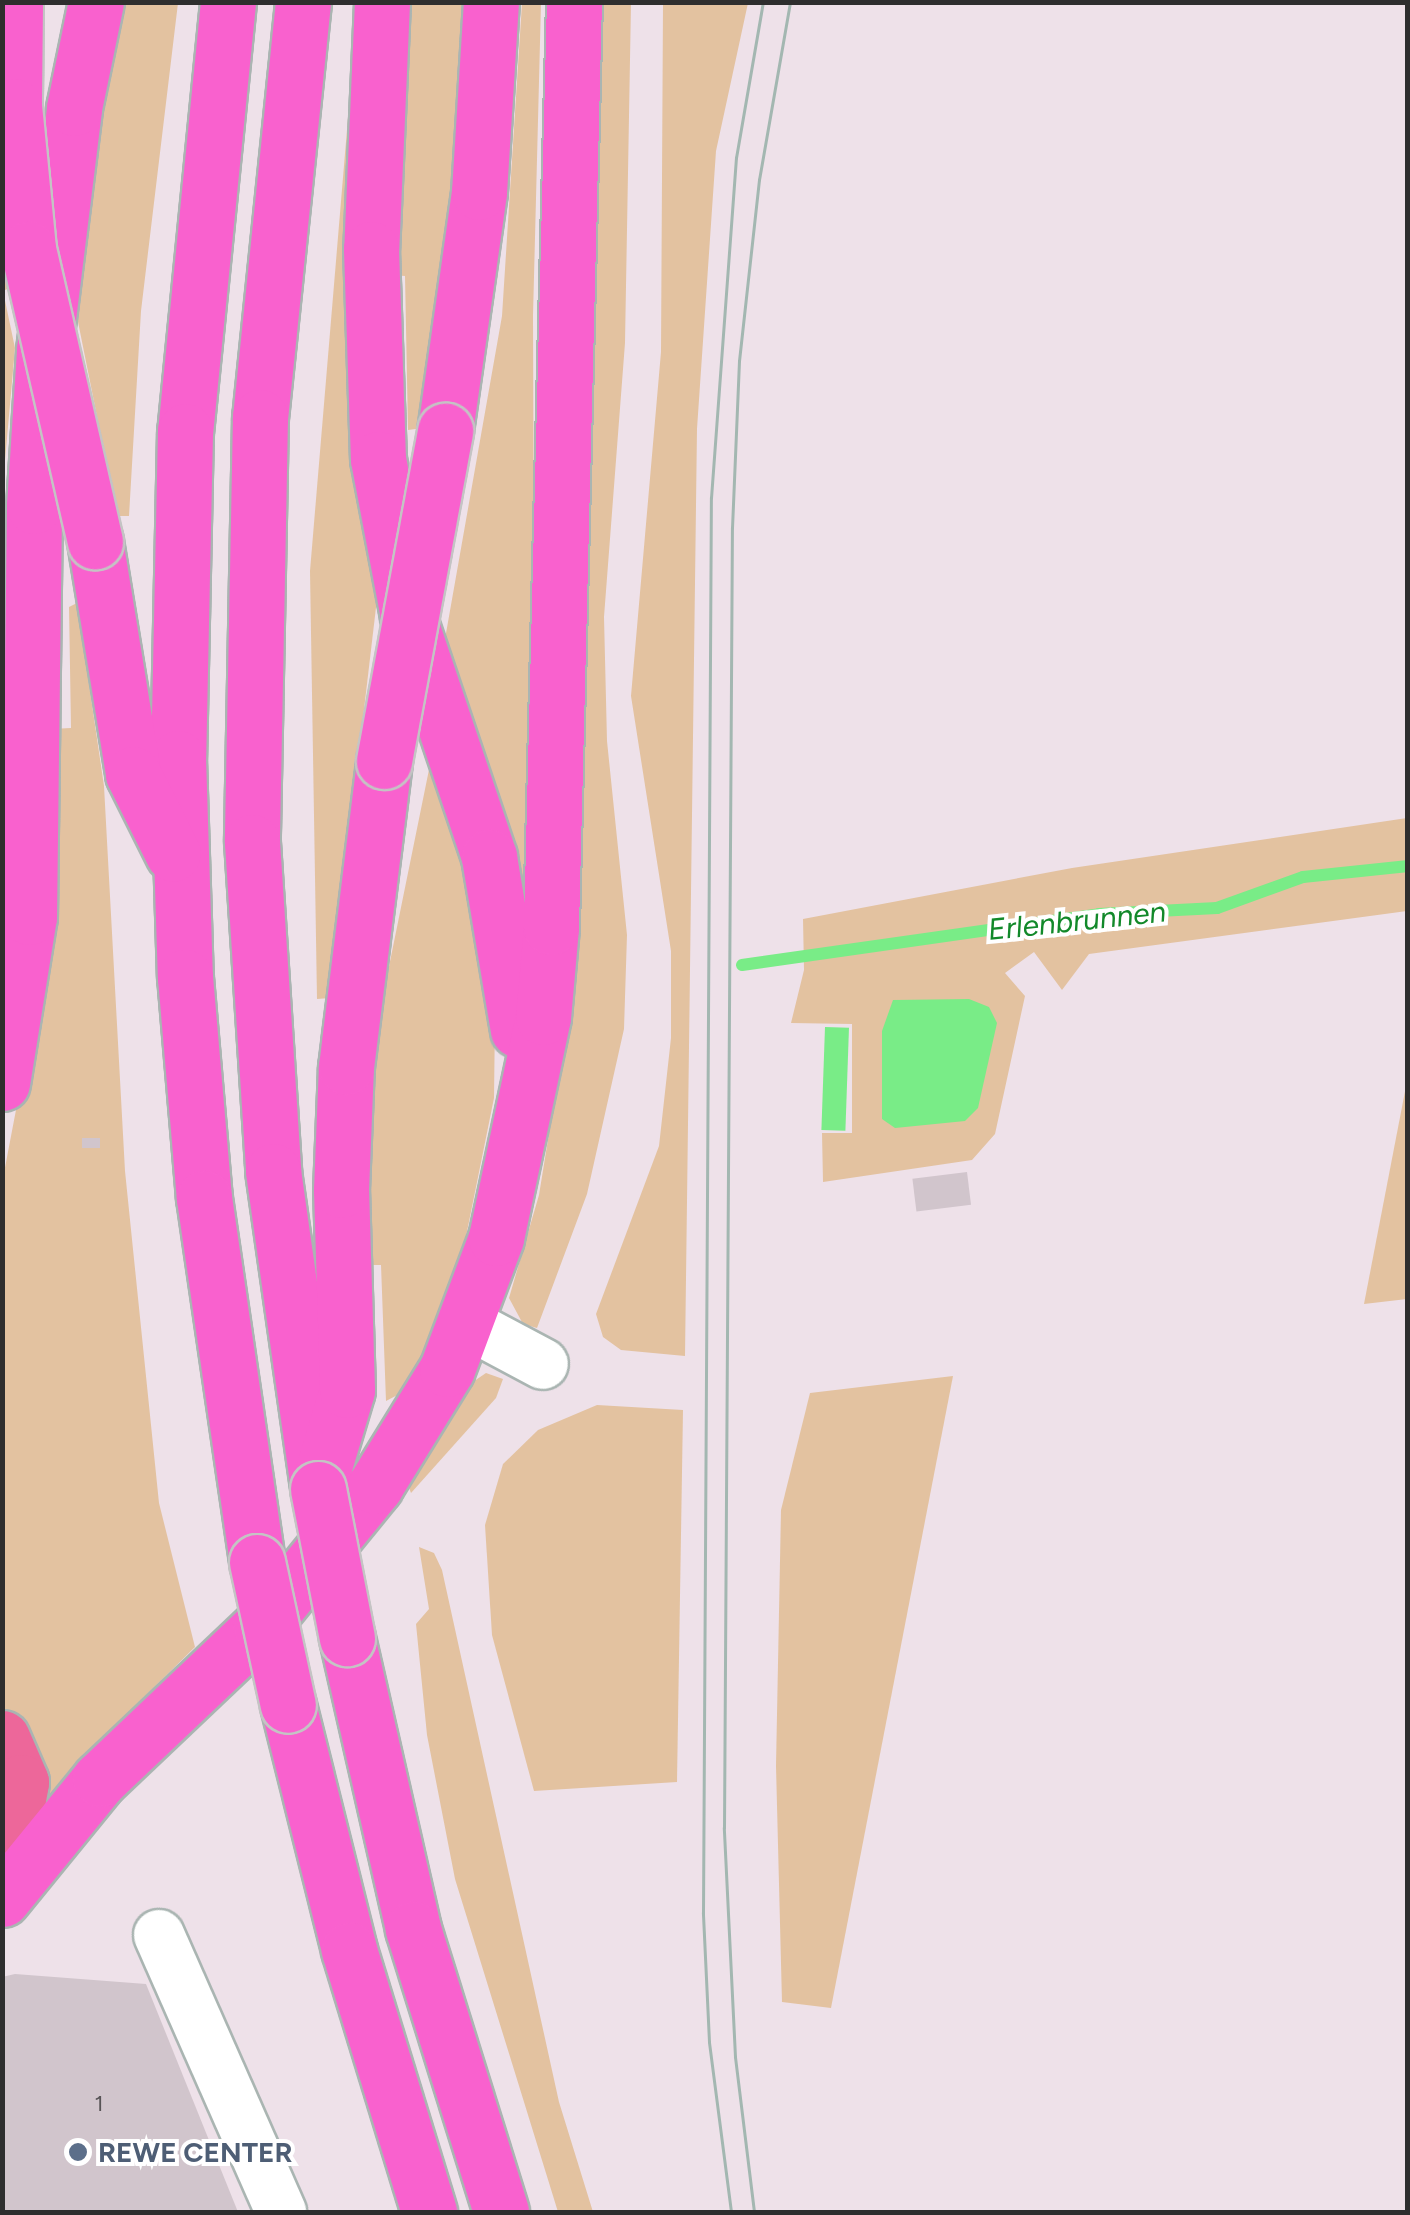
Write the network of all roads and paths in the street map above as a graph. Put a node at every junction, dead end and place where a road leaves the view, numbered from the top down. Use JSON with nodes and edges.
{"nodes":[{"id":1,"x":15,"y":2,"type":"edge"},
{"id":2,"x":96,"y":2,"type":"edge"},
{"id":3,"x":228,"y":2,"type":"edge"},
{"id":4,"x":303,"y":2,"type":"edge"},
{"id":5,"x":382,"y":2,"type":"edge"},
{"id":6,"x":491,"y":2,"type":"edge"},
{"id":7,"x":574,"y":2,"type":"edge"},
{"id":8,"x":181,"y":870,"type":"junction"},
{"id":9,"x":2,"y":1083,"type":"edge"},
{"id":10,"x":524,"y":1093,"type":"junction"},
{"id":11,"x":466,"y":1323,"type":"junction"},
{"id":12,"x":542,"y":1364,"type":"dead end"},
{"id":13,"x":318,"y":1489,"type":"junction"},
{"id":14,"x":2,"y":1738,"type":"edge"},
{"id":15,"x":2,"y":1887,"type":"edge"},
{"id":16,"x":2,"y":1899,"type":"edge"},
{"id":17,"x":159,"y":1935,"type":"dead end"},
{"id":18,"x":281,"y":2212,"type":"edge"},
{"id":19,"x":429,"y":2212,"type":"edge"},
{"id":20,"x":501,"y":2212,"type":"edge"}],
"edges":[{"from":1,"to":8,"type":"highway","bridge":true},
{"from":2,"to":9,"type":"highway"},
{"from":3,"to":8,"type":"highway"},
{"from":4,"to":13,"type":"highway"},
{"from":5,"to":10,"type":"highway"},
{"from":6,"to":13,"type":"highway","bridge":true},
{"from":7,"to":10,"type":"highway"},
{"from":8,"to":19,"type":"highway","bridge":true},
{"from":10,"to":11,"type":"highway"},
{"from":11,"to":12,"type":"lane"},
{"from":11,"to":16,"type":"highway"},
{"from":13,"to":20,"type":"highway","bridge":true},
{"from":14,"to":15,"type":"main road"},
{"from":17,"to":18,"type":"lane"}]}
